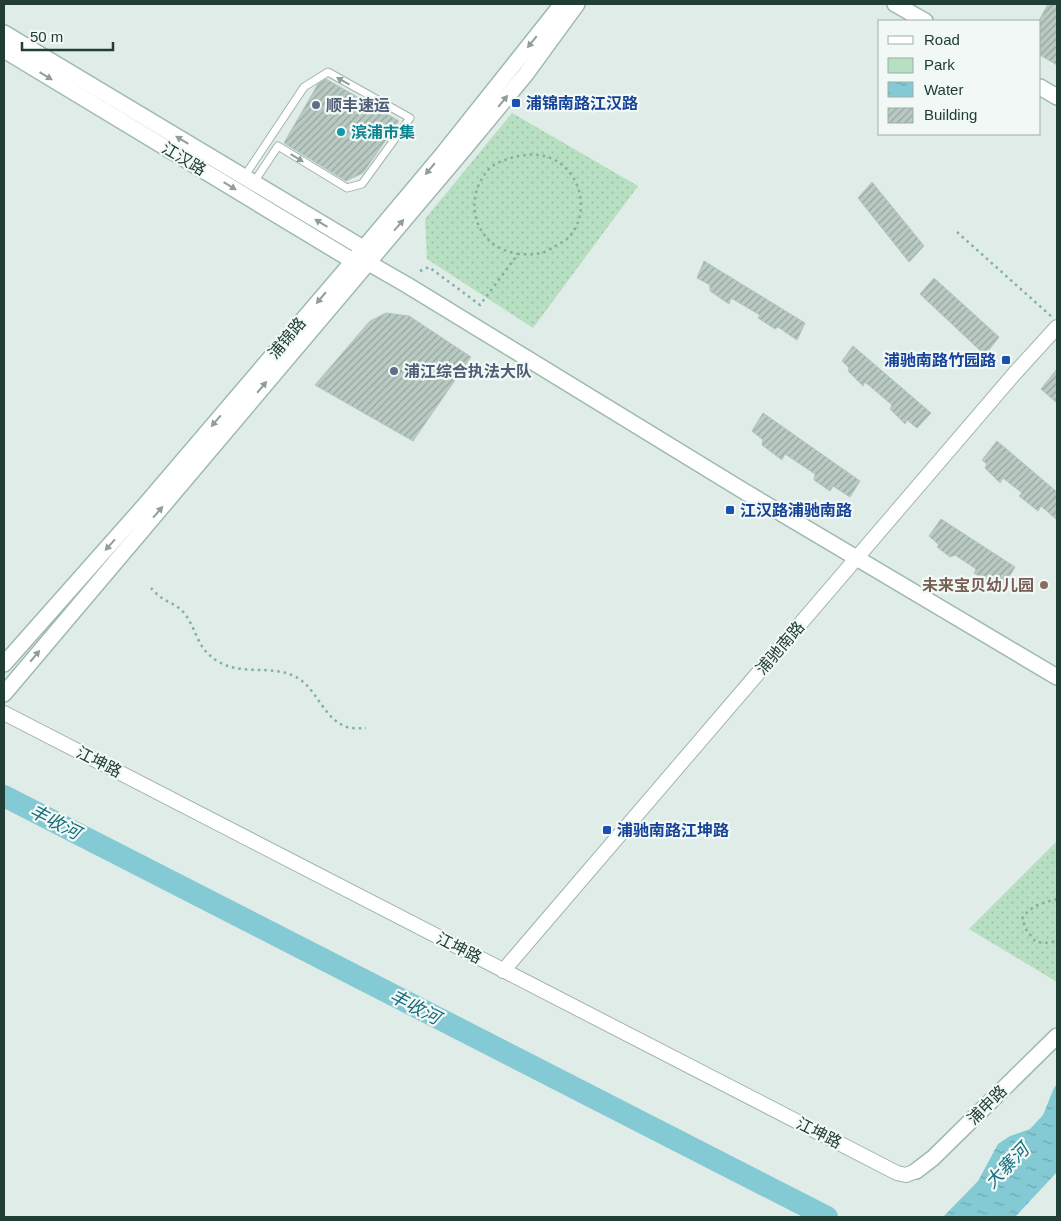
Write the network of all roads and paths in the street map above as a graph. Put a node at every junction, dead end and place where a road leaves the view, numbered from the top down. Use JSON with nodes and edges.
{"nodes":[{"id":1,"x":562,"y":4,"type":"edge"},
{"id":2,"x":577,"y":4,"type":"edge"},
{"id":3,"x":895,"y":4,"type":"edge"},
{"id":4,"x":923,"y":20,"type":"edge"},
{"id":5,"x":4,"y":33,"type":"edge"},
{"id":6,"x":4,"y":50,"type":"edge"},
{"id":7,"x":1041,"y":88,"type":"edge"},
{"id":8,"x":1057,"y":97,"type":"edge"},
{"id":9,"x":249,"y":180,"type":"junction"},
{"id":10,"x":957,"y":232,"type":"dead end"},
{"id":11,"x":518,"y":254,"type":"junction"},
{"id":12,"x":361,"y":257,"type":"junction"},
{"id":13,"x":420,"y":271,"type":"dead end"},
{"id":14,"x":1057,"y":321,"type":"edge"},
{"id":15,"x":1057,"y":327,"type":"edge"},
{"id":16,"x":858,"y":558,"type":"junction"},
{"id":17,"x":151,"y":588,"type":"dead end"},
{"id":18,"x":4,"y":664,"type":"edge"},
{"id":19,"x":1057,"y":677,"type":"edge"},
{"id":20,"x":4,"y":694,"type":"edge"},
{"id":21,"x":4,"y":713,"type":"edge"},
{"id":22,"x":366,"y":728,"type":"dead end"},
{"id":23,"x":1057,"y":899,"type":"edge"},
{"id":24,"x":1057,"y":941,"type":"edge"},
{"id":25,"x":504,"y":971,"type":"junction"},
{"id":26,"x":1057,"y":1036,"type":"edge"},
{"id":27,"x":916,"y":1171,"type":"joint"}],
"edges":[{"from":1,"to":12,"type":"street","name":"浦锦路","one_way":true},
{"from":12,"to":2,"type":"street","name":"浦锦路","one_way":true},
{"from":3,"to":4,"type":"street"},
{"from":9,"to":5,"type":"street","one_way":true},
{"from":6,"to":12,"type":"street","name":"江汉路","one_way":true},
{"from":7,"to":8,"type":"street"},
{"from":9,"to":9,"type":"lane","one_way":true},
{"from":12,"to":9,"type":"street","one_way":true},
{"from":10,"to":14,"type":"path"},
{"from":11,"to":11,"type":"path"},
{"from":11,"to":13,"type":"path"},
{"from":12,"to":16,"type":"street"},
{"from":12,"to":18,"type":"street","name":"浦锦路","one_way":true},
{"from":20,"to":12,"type":"street","name":"浦锦路","one_way":true},
{"from":15,"to":16,"type":"street","name":"浦驰南路"},
{"from":16,"to":19,"type":"street"},
{"from":16,"to":25,"type":"street","name":"浦驰南路"},
{"from":17,"to":22,"type":"path"},
{"from":21,"to":25,"type":"street","name":"江坤路"},
{"from":23,"to":24,"type":"path"},
{"from":25,"to":27,"type":"street","name":"江坤路"},
{"from":26,"to":27,"type":"street","name":"浦申路"}]}
